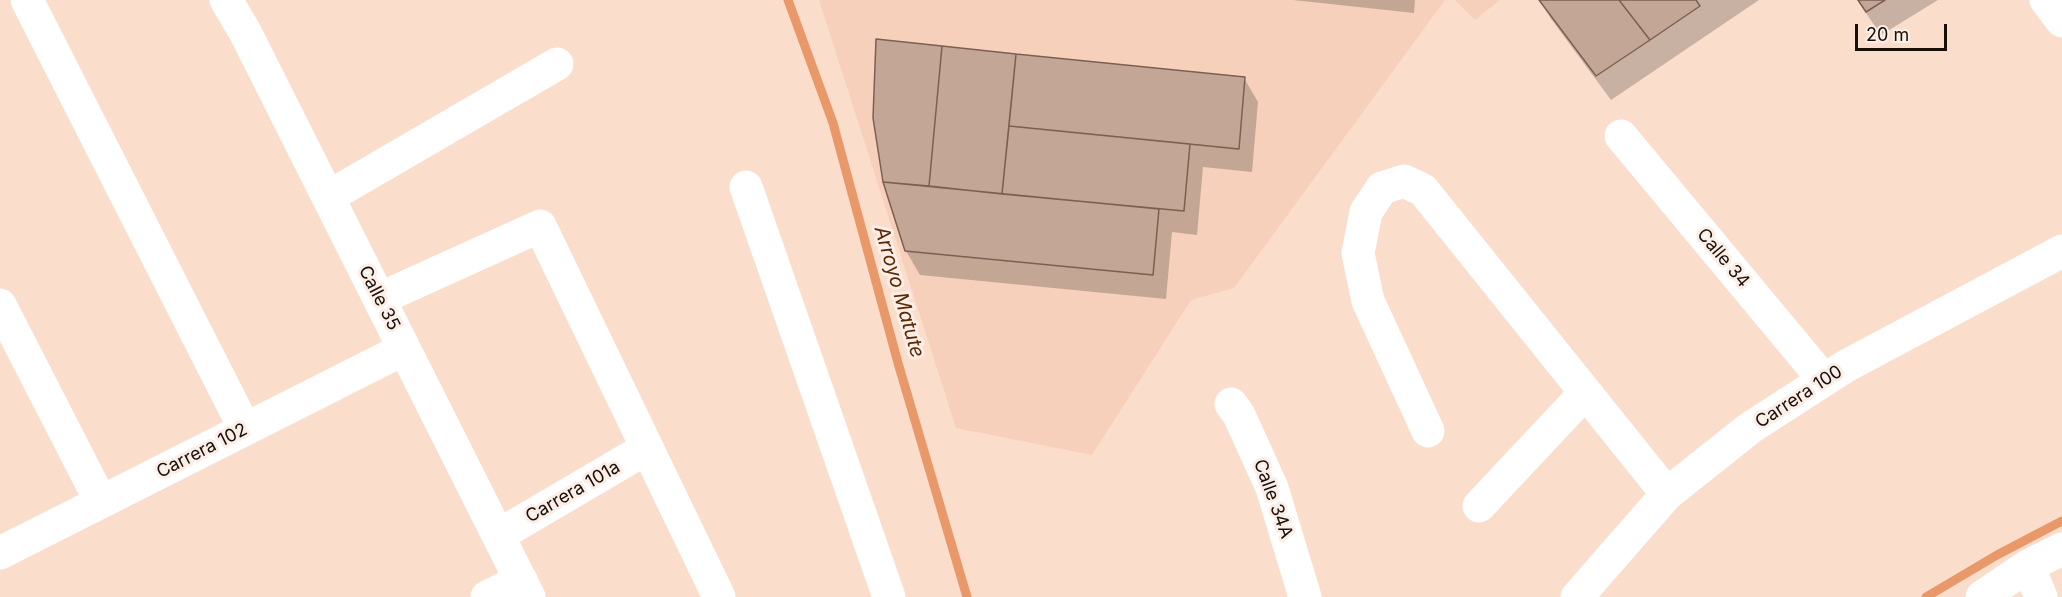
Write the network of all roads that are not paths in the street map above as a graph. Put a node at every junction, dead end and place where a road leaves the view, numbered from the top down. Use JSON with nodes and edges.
{"nodes":[{"id":1,"x":27,"y":0,"type":"edge"},
{"id":2,"x":226,"y":0,"type":"edge"},
{"id":3,"x":2046,"y":0,"type":"edge"},
{"id":4,"x":2062,"y":21,"type":"edge"},
{"id":5,"x":557,"y":64,"type":"dead end"},
{"id":6,"x":1621,"y":136,"type":"dead end"},
{"id":7,"x":746,"y":187,"type":"dead end"},
{"id":8,"x":328,"y":197,"type":"junction"},
{"id":9,"x":2062,"y":251,"type":"edge"},
{"id":10,"x":379,"y":299,"type":"junction"},
{"id":11,"x":0,"y":305,"type":"edge"},
{"id":12,"x":404,"y":349,"type":"junction"},
{"id":13,"x":1824,"y":380,"type":"junction"},
{"id":14,"x":1585,"y":393,"type":"junction"},
{"id":15,"x":1231,"y":404,"type":"dead end"},
{"id":16,"x":245,"y":429,"type":"junction"},
{"id":17,"x":1428,"y":431,"type":"dead end"},
{"id":18,"x":647,"y":448,"type":"junction"},
{"id":19,"x":1667,"y":494,"type":"junction"},
{"id":20,"x":101,"y":502,"type":"junction"},
{"id":21,"x":1479,"y":506,"type":"dead end"},
{"id":22,"x":498,"y":536,"type":"junction"},
{"id":23,"x":2062,"y":549,"type":"edge"},
{"id":24,"x":0,"y":553,"type":"edge"},
{"id":25,"x":2028,"y":566,"type":"junction"},
{"id":26,"x":525,"y":589,"type":"edge"},
{"id":27,"x":487,"y":597,"type":"edge"},
{"id":28,"x":719,"y":597,"type":"edge"},
{"id":29,"x":889,"y":597,"type":"edge"},
{"id":30,"x":1305,"y":597,"type":"edge"},
{"id":31,"x":1577,"y":597,"type":"edge"},
{"id":32,"x":1982,"y":597,"type":"edge"},
{"id":33,"x":2042,"y":597,"type":"edge"}],
"edges":[{"from":1,"to":16,"type":"street"},
{"from":2,"to":8,"type":"street","name":"Calle 35"},
{"from":3,"to":4,"type":"street"},
{"from":5,"to":8,"type":"street"},
{"from":6,"to":13,"type":"street","name":"Calle 34"},
{"from":7,"to":29,"type":"street"},
{"from":8,"to":10,"type":"street","name":"Calle 35"},
{"from":9,"to":13,"type":"street","name":"Carrera 100"},
{"from":10,"to":12,"type":"street","name":"Calle 35"},
{"from":10,"to":18,"type":"street"},
{"from":11,"to":20,"type":"street"},
{"from":12,"to":16,"type":"street","name":"Carrera 102"},
{"from":12,"to":22,"type":"street","name":"Calle 35"},
{"from":13,"to":19,"type":"street","name":"Carrera 100"},
{"from":14,"to":17,"type":"street"},
{"from":14,"to":19,"type":"street"},
{"from":14,"to":21,"type":"street"},
{"from":15,"to":30,"type":"street","name":"Calle 34A"},
{"from":16,"to":20,"type":"street","name":"Carrera 102"},
{"from":18,"to":22,"type":"street","name":"Carrera 101a"},
{"from":18,"to":28,"type":"street"},
{"from":19,"to":31,"type":"street","name":"Carrera 100"},
{"from":20,"to":24,"type":"street","name":"Carrera 102"},
{"from":22,"to":26,"type":"street","name":"Calle 35"},
{"from":23,"to":25,"type":"street"},
{"from":25,"to":32,"type":"street"},
{"from":25,"to":33,"type":"street"},
{"from":26,"to":27,"type":"street"}]}
